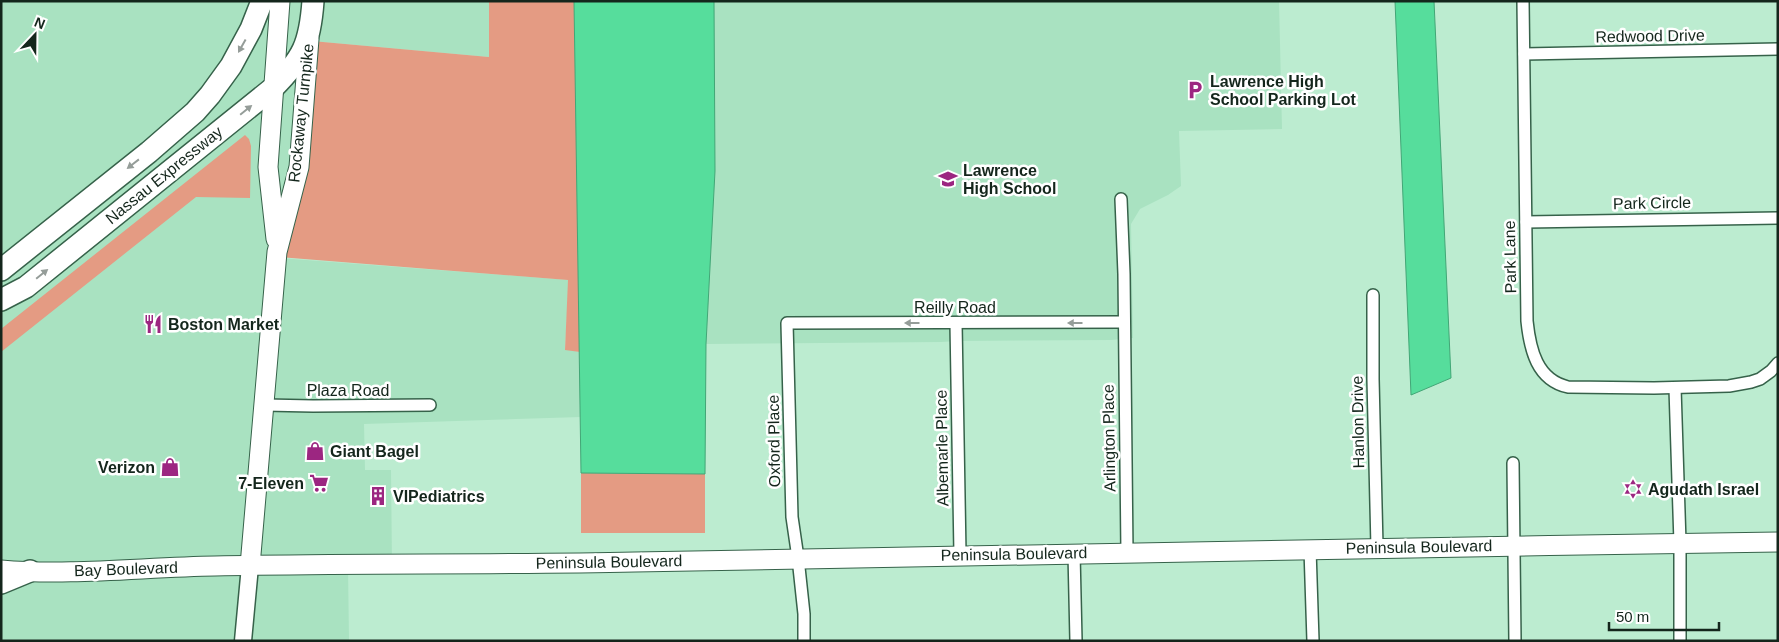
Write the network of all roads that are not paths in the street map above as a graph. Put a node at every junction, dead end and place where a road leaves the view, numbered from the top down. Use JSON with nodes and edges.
{"nodes":[{"id":1,"x":262,"y":1,"type":"edge"},
{"id":2,"x":280,"y":1,"type":"edge"},
{"id":3,"x":313,"y":1,"type":"edge"},
{"id":4,"x":1523,"y":1,"type":"edge"},
{"id":5,"x":310,"y":34,"type":"junction"},
{"id":6,"x":1778,"y":49,"type":"edge"},
{"id":7,"x":1524,"y":54,"type":"junction"},
{"id":8,"x":273,"y":88,"type":"junction"},
{"id":9,"x":1121,"y":199,"type":"dead end"},
{"id":10,"x":1778,"y":218,"type":"edge"},
{"id":11,"x":1526,"y":222,"type":"junction"},
{"id":12,"x":277,"y":252,"type":"junction"},
{"id":13,"x":1,"y":270,"type":"edge"},
{"id":14,"x":1373,"y":295,"type":"dead end"},
{"id":15,"x":1,"y":300,"type":"edge"},
{"id":16,"x":1124,"y":322,"type":"junction"},
{"id":17,"x":787,"y":323,"type":"joint"},
{"id":18,"x":956,"y":323,"type":"junction"},
{"id":19,"x":1778,"y":363,"type":"edge"},
{"id":20,"x":1675,"y":388,"type":"junction"},
{"id":21,"x":265,"y":405,"type":"junction"},
{"id":22,"x":430,"y":406,"type":"dead end"},
{"id":23,"x":1513,"y":463,"type":"dead end"},
{"id":24,"x":1778,"y":542,"type":"edge"},
{"id":25,"x":1680,"y":543,"type":"junction"},
{"id":26,"x":1512,"y":546,"type":"junction"},
{"id":27,"x":1377,"y":547,"type":"junction"},
{"id":28,"x":1310,"y":549,"type":"junction"},
{"id":29,"x":1074,"y":553,"type":"junction"},
{"id":30,"x":1127,"y":553,"type":"junction"},
{"id":31,"x":960,"y":554,"type":"junction"},
{"id":32,"x":798,"y":558,"type":"junction"},
{"id":33,"x":250,"y":566,"type":"junction"},
{"id":34,"x":1,"y":570,"type":"edge"},
{"id":35,"x":30,"y":572,"type":"junction"},
{"id":36,"x":1,"y":583,"type":"edge"},
{"id":37,"x":243,"y":641,"type":"edge"},
{"id":38,"x":804,"y":641,"type":"edge"},
{"id":39,"x":1076,"y":641,"type":"edge"},
{"id":40,"x":1313,"y":641,"type":"edge"},
{"id":41,"x":1514,"y":641,"type":"edge"},
{"id":42,"x":1680,"y":641,"type":"edge"}],
"edges":[{"from":1,"to":13,"type":"highway","name":"Nassau Expressway","one_way":true},
{"from":2,"to":8,"type":"main road","name":"Rockaway Turnpike"},
{"from":3,"to":5,"type":"highway","name":"Rockaway Turnpike"},
{"from":4,"to":7,"type":"street","name":"Park Lane"},
{"from":5,"to":8,"type":"highway","name":"Nassau Expressway"},
{"from":5,"to":12,"type":"main road","name":"Rockaway Turnpike"},
{"from":6,"to":7,"type":"street","name":"Redwood Drive"},
{"from":7,"to":11,"type":"street","name":"Park Lane"},
{"from":8,"to":12,"type":"main road","name":"Rockaway Turnpike"},
{"from":15,"to":8,"type":"highway","name":"Nassau Expressway","one_way":true},
{"from":9,"to":16,"type":"street","name":"Arlington Place"},
{"from":10,"to":11,"type":"street","name":"Park Circle"},
{"from":11,"to":20,"type":"street","name":"Park Lane"},
{"from":12,"to":21,"type":"main road","name":"Rockaway Turnpike"},
{"from":14,"to":27,"type":"street","name":"Hanlon Drive"},
{"from":16,"to":18,"type":"street","name":"Reilly Road","one_way":true},
{"from":16,"to":30,"type":"street","name":"Arlington Place"},
{"from":18,"to":17,"type":"street","name":"Reilly Road","one_way":true},
{"from":17,"to":32,"type":"street","name":"Oxford Place"},
{"from":18,"to":31,"type":"street","name":"Albemarle Place"},
{"from":19,"to":20,"type":"street"},
{"from":20,"to":25,"type":"street"},
{"from":21,"to":22,"type":"street","name":"Plaza Road"},
{"from":21,"to":33,"type":"main road","name":"Rockaway Turnpike"},
{"from":23,"to":26,"type":"street"},
{"from":24,"to":25,"type":"main road","name":"Peninsula Boulevard"},
{"from":25,"to":26,"type":"main road","name":"Peninsula Boulevard"},
{"from":25,"to":42,"type":"street"},
{"from":26,"to":27,"type":"main road","name":"Peninsula Boulevard"},
{"from":26,"to":41,"type":"street"},
{"from":27,"to":28,"type":"main road","name":"Peninsula Boulevard"},
{"from":28,"to":30,"type":"main road","name":"Peninsula Boulevard"},
{"from":28,"to":40,"type":"street"},
{"from":29,"to":30,"type":"main road","name":"Peninsula Boulevard"},
{"from":29,"to":31,"type":"main road","name":"Peninsula Boulevard"},
{"from":29,"to":39,"type":"street"},
{"from":31,"to":32,"type":"main road","name":"Peninsula Boulevard"},
{"from":32,"to":33,"type":"main road","name":"Peninsula Boulevard"},
{"from":32,"to":38,"type":"street","name":"Oxford Place"},
{"from":33,"to":35,"type":"main road","name":"Bay Boulevard"},
{"from":33,"to":37,"type":"main road","name":"Rockaway Turnpike"},
{"from":34,"to":35,"type":"main road","name":"Bay Boulevard"},
{"from":35,"to":36,"type":"highway"}]}
